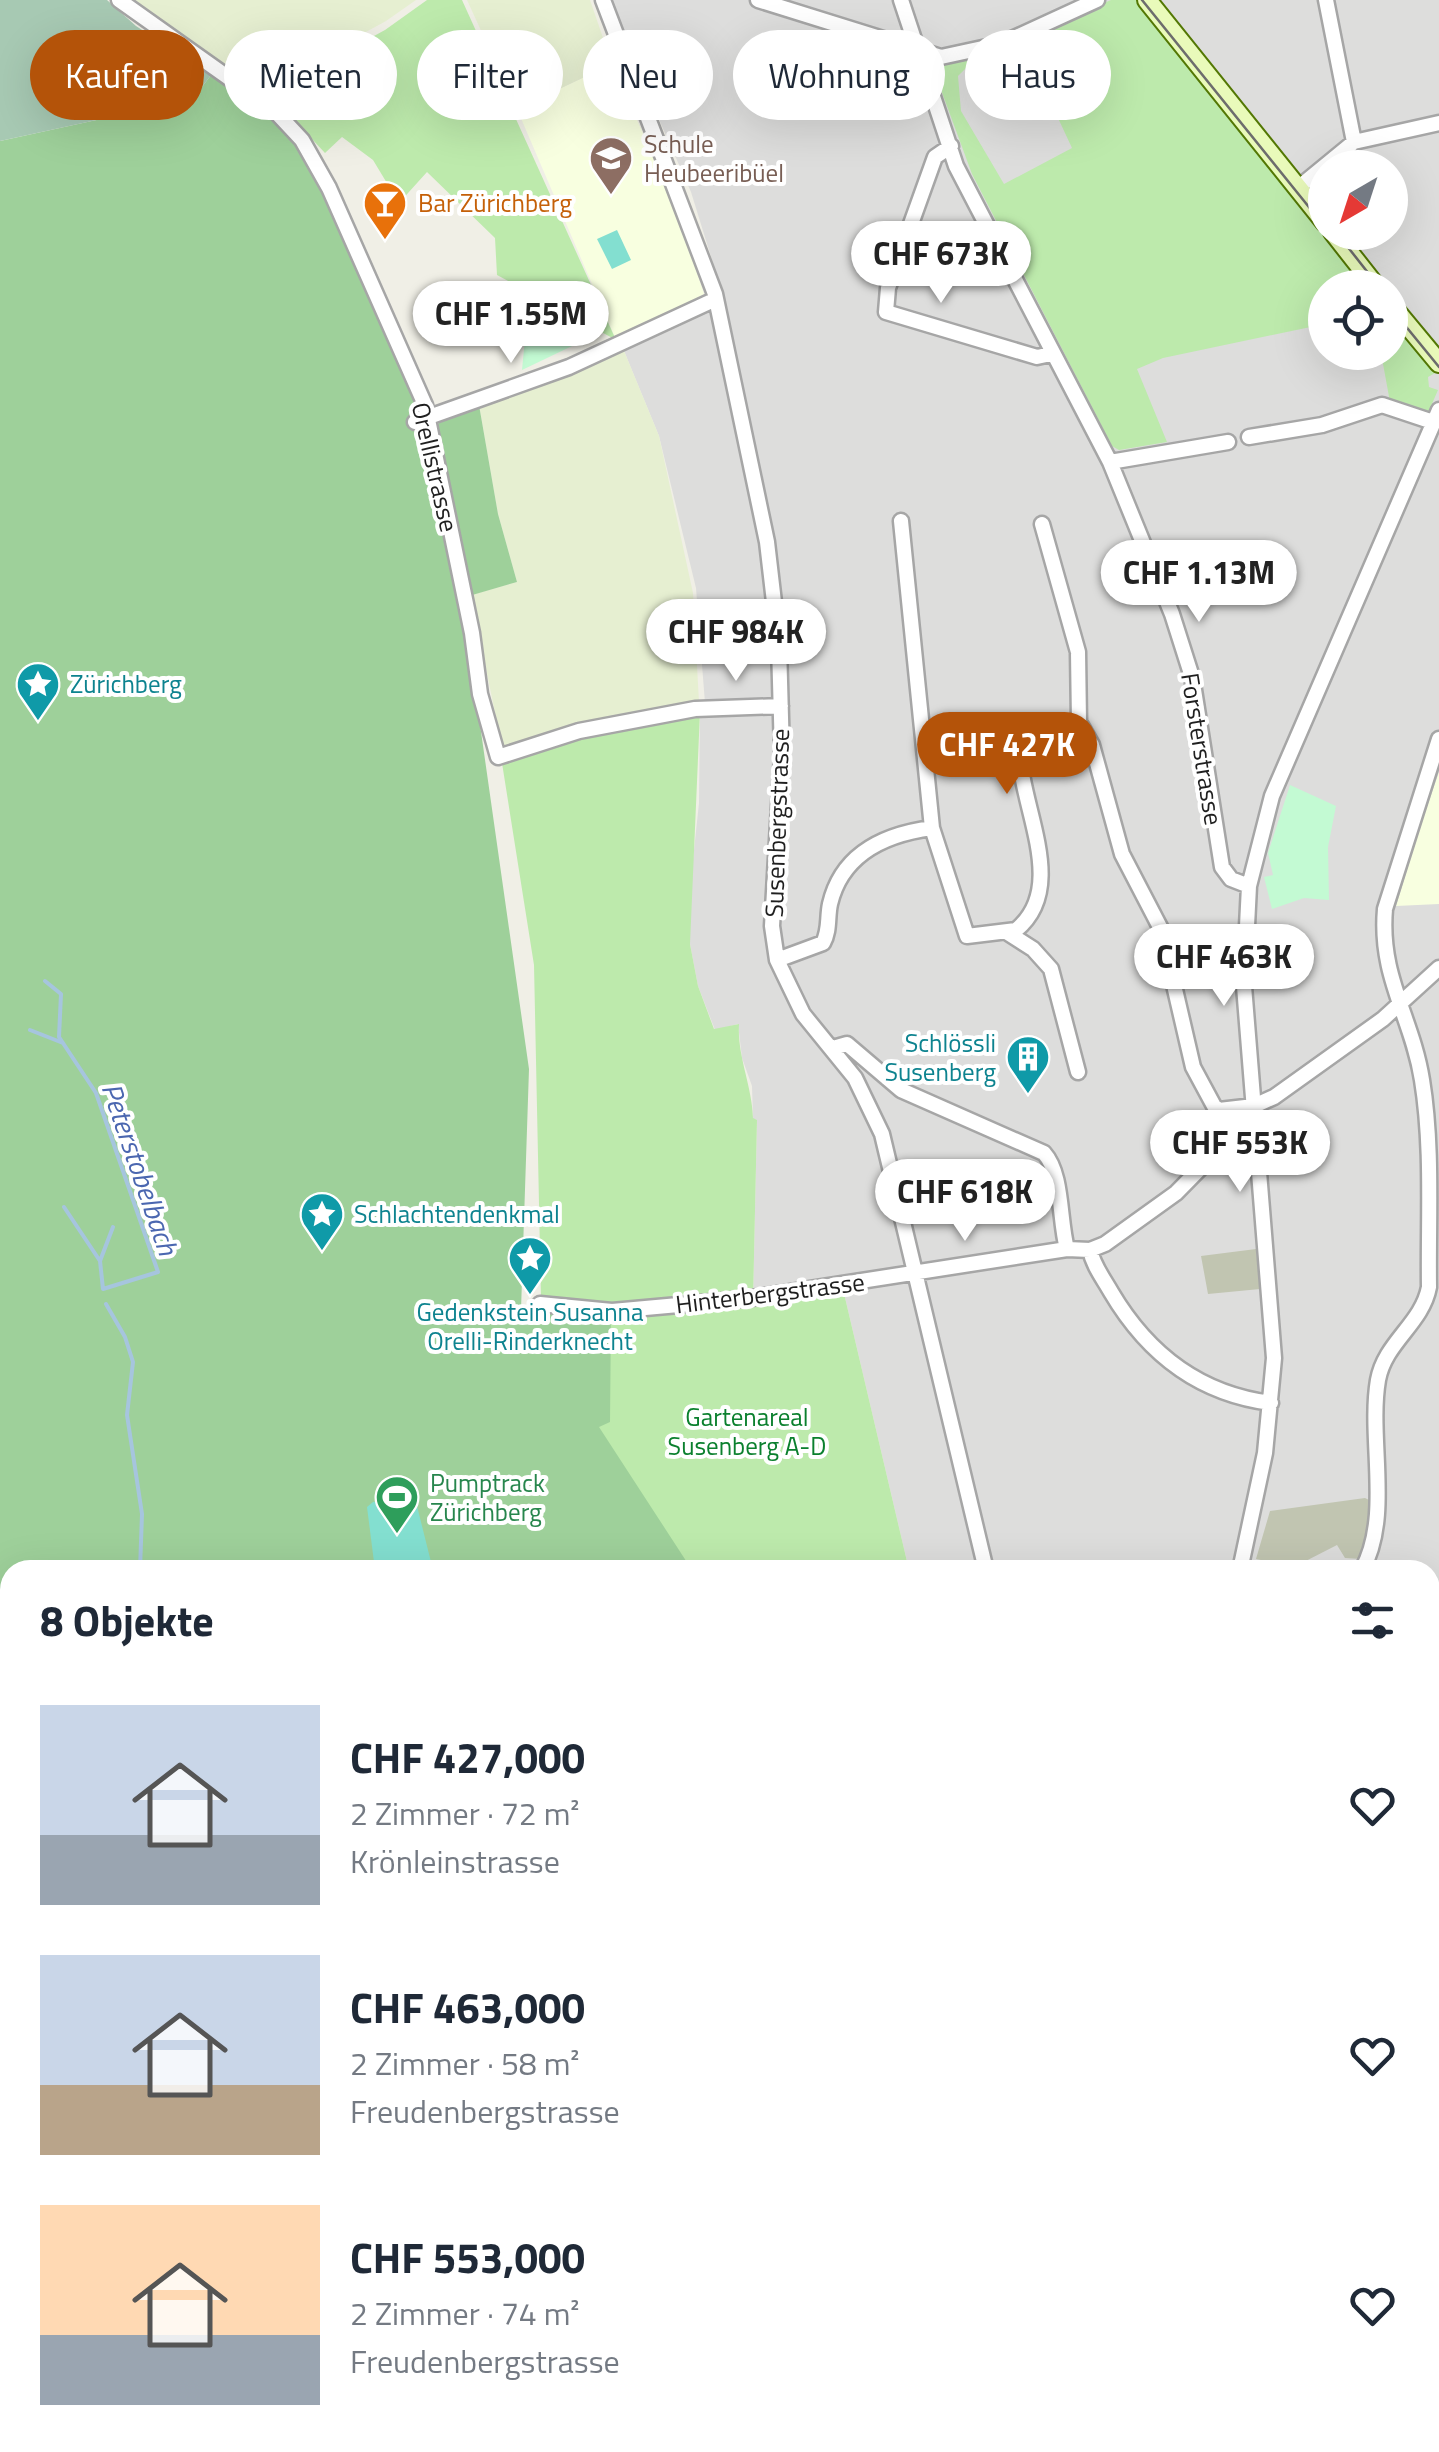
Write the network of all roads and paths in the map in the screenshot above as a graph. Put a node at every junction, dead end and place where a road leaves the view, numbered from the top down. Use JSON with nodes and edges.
{"nodes":[{"id":1,"x":119,"y":0,"type":"edge"},
{"id":2,"x":603,"y":0,"type":"edge"},
{"id":3,"x":758,"y":0,"type":"edge"},
{"id":4,"x":902,"y":0,"type":"edge"},
{"id":5,"x":1097,"y":0,"type":"edge"},
{"id":6,"x":1146,"y":0,"type":"edge"},
{"id":7,"x":1326,"y":0,"type":"edge"},
{"id":8,"x":849,"y":30,"type":"edge"},
{"id":9,"x":911,"y":30,"type":"edge"},
{"id":10,"x":945,"y":56,"type":"edge"},
{"id":11,"x":941,"y":120,"type":"edge"},
{"id":12,"x":1439,"y":124,"type":"edge"},
{"id":13,"x":1354,"y":142,"type":"junction"},
{"id":14,"x":950,"y":146,"type":"junction"},
{"id":15,"x":1298,"y":188,"type":"junction"},
{"id":16,"x":1308,"y":201,"type":"edge"},
{"id":17,"x":1347,"y":250,"type":"edge"},
{"id":18,"x":1363,"y":270,"type":"edge"},
{"id":19,"x":716,"y":299,"type":"junction"},
{"id":20,"x":1408,"y":325,"type":"edge"},
{"id":21,"x":1051,"y":354,"type":"junction"},
{"id":22,"x":1439,"y":362,"type":"edge"},
{"id":23,"x":1436,"y":416,"type":"edge"},
{"id":24,"x":422,"y":420,"type":"junction"},
{"id":25,"x":1249,"y":437,"type":"dead end"},
{"id":26,"x":1228,"y":442,"type":"dead end"},
{"id":27,"x":1110,"y":462,"type":"junction"},
{"id":28,"x":901,"y":521,"type":"dead end"},
{"id":29,"x":1042,"y":524,"type":"dead end"},
{"id":30,"x":781,"y":706,"type":"junction"},
{"id":31,"x":1080,"y":722,"type":"junction"},
{"id":32,"x":1439,"y":740,"type":"edge"},
{"id":33,"x":932,"y":828,"type":"junction"},
{"id":34,"x":1249,"y":886,"type":"junction"},
{"id":35,"x":1008,"y":933,"type":"junction"},
{"id":36,"x":777,"y":960,"type":"junction"},
{"id":37,"x":1439,"y":968,"type":"edge"},
{"id":38,"x":1398,"y":1005,"type":"junction"},
{"id":39,"x":834,"y":1048,"type":"junction"},
{"id":40,"x":1078,"y":1072,"type":"dead end"},
{"id":41,"x":1254,"y":1106,"type":"junction"},
{"id":42,"x":1257,"y":1134,"type":"junction"},
{"id":43,"x":1067,"y":1249,"type":"junction"},
{"id":44,"x":1090,"y":1250,"type":"junction"},
{"id":45,"x":916,"y":1274,"type":"junction"},
{"id":46,"x":540,"y":1304,"type":"dead end"},
{"id":47,"x":1271,"y":1403,"type":"junction"},
{"id":48,"x":984,"y":1560,"type":"edge"},
{"id":49,"x":1242,"y":1560,"type":"edge"},
{"id":50,"x":1366,"y":1560,"type":"edge"}],
"edges":[{"from":1,"to":24,"type":"street","name":"Orellistrasse"},
{"from":2,"to":19,"type":"street","name":"Susenbergstrasse"},
{"from":3,"to":8,"type":"street"},
{"from":4,"to":9,"type":"street","name":"Forsterstrasse"},
{"from":5,"to":10,"type":"street"},
{"from":6,"to":15,"type":"street"},
{"from":7,"to":13,"type":"street"},
{"from":11,"to":14,"type":"street","name":"Forsterstrasse"},
{"from":12,"to":13,"type":"street"},
{"from":13,"to":15,"type":"street"},
{"from":14,"to":21,"type":"street","name":"Forsterstrasse"},
{"from":14,"to":21,"type":"street"},
{"from":15,"to":16,"type":"street"},
{"from":17,"to":18,"type":"street"},
{"from":19,"to":24,"type":"street"},
{"from":19,"to":30,"type":"street","name":"Susenbergstrasse"},
{"from":20,"to":22,"type":"street"},
{"from":21,"to":27,"type":"street","name":"Forsterstrasse"},
{"from":23,"to":25,"type":"street"},
{"from":23,"to":34,"type":"street"},
{"from":24,"to":30,"type":"street","name":"Orellistrasse"},
{"from":26,"to":27,"type":"street"},
{"from":27,"to":34,"type":"street","name":"Forsterstrasse"},
{"from":28,"to":33,"type":"street"},
{"from":29,"to":31,"type":"street"},
{"from":30,"to":36,"type":"street","name":"Susenbergstrasse"},
{"from":31,"to":35,"type":"street"},
{"from":31,"to":41,"type":"street"},
{"from":32,"to":38,"type":"street"},
{"from":33,"to":35,"type":"street"},
{"from":33,"to":36,"type":"street"},
{"from":34,"to":41,"type":"street"},
{"from":35,"to":40,"type":"street"},
{"from":36,"to":39,"type":"street","name":"Susenbergstrasse"},
{"from":37,"to":38,"type":"street"},
{"from":38,"to":41,"type":"street"},
{"from":38,"to":50,"type":"street"},
{"from":39,"to":43,"type":"street"},
{"from":39,"to":45,"type":"street","name":"Susenbergstrasse"},
{"from":41,"to":42,"type":"street"},
{"from":42,"to":44,"type":"street"},
{"from":42,"to":47,"type":"street"},
{"from":43,"to":44,"type":"street","name":"Hinterbergstrasse"},
{"from":43,"to":45,"type":"street","name":"Hinterbergstrasse"},
{"from":44,"to":47,"type":"street"},
{"from":45,"to":46,"type":"street","name":"Hinterbergstrasse"},
{"from":45,"to":48,"type":"street","name":"Susenbergstrasse"},
{"from":47,"to":49,"type":"street"}]}
